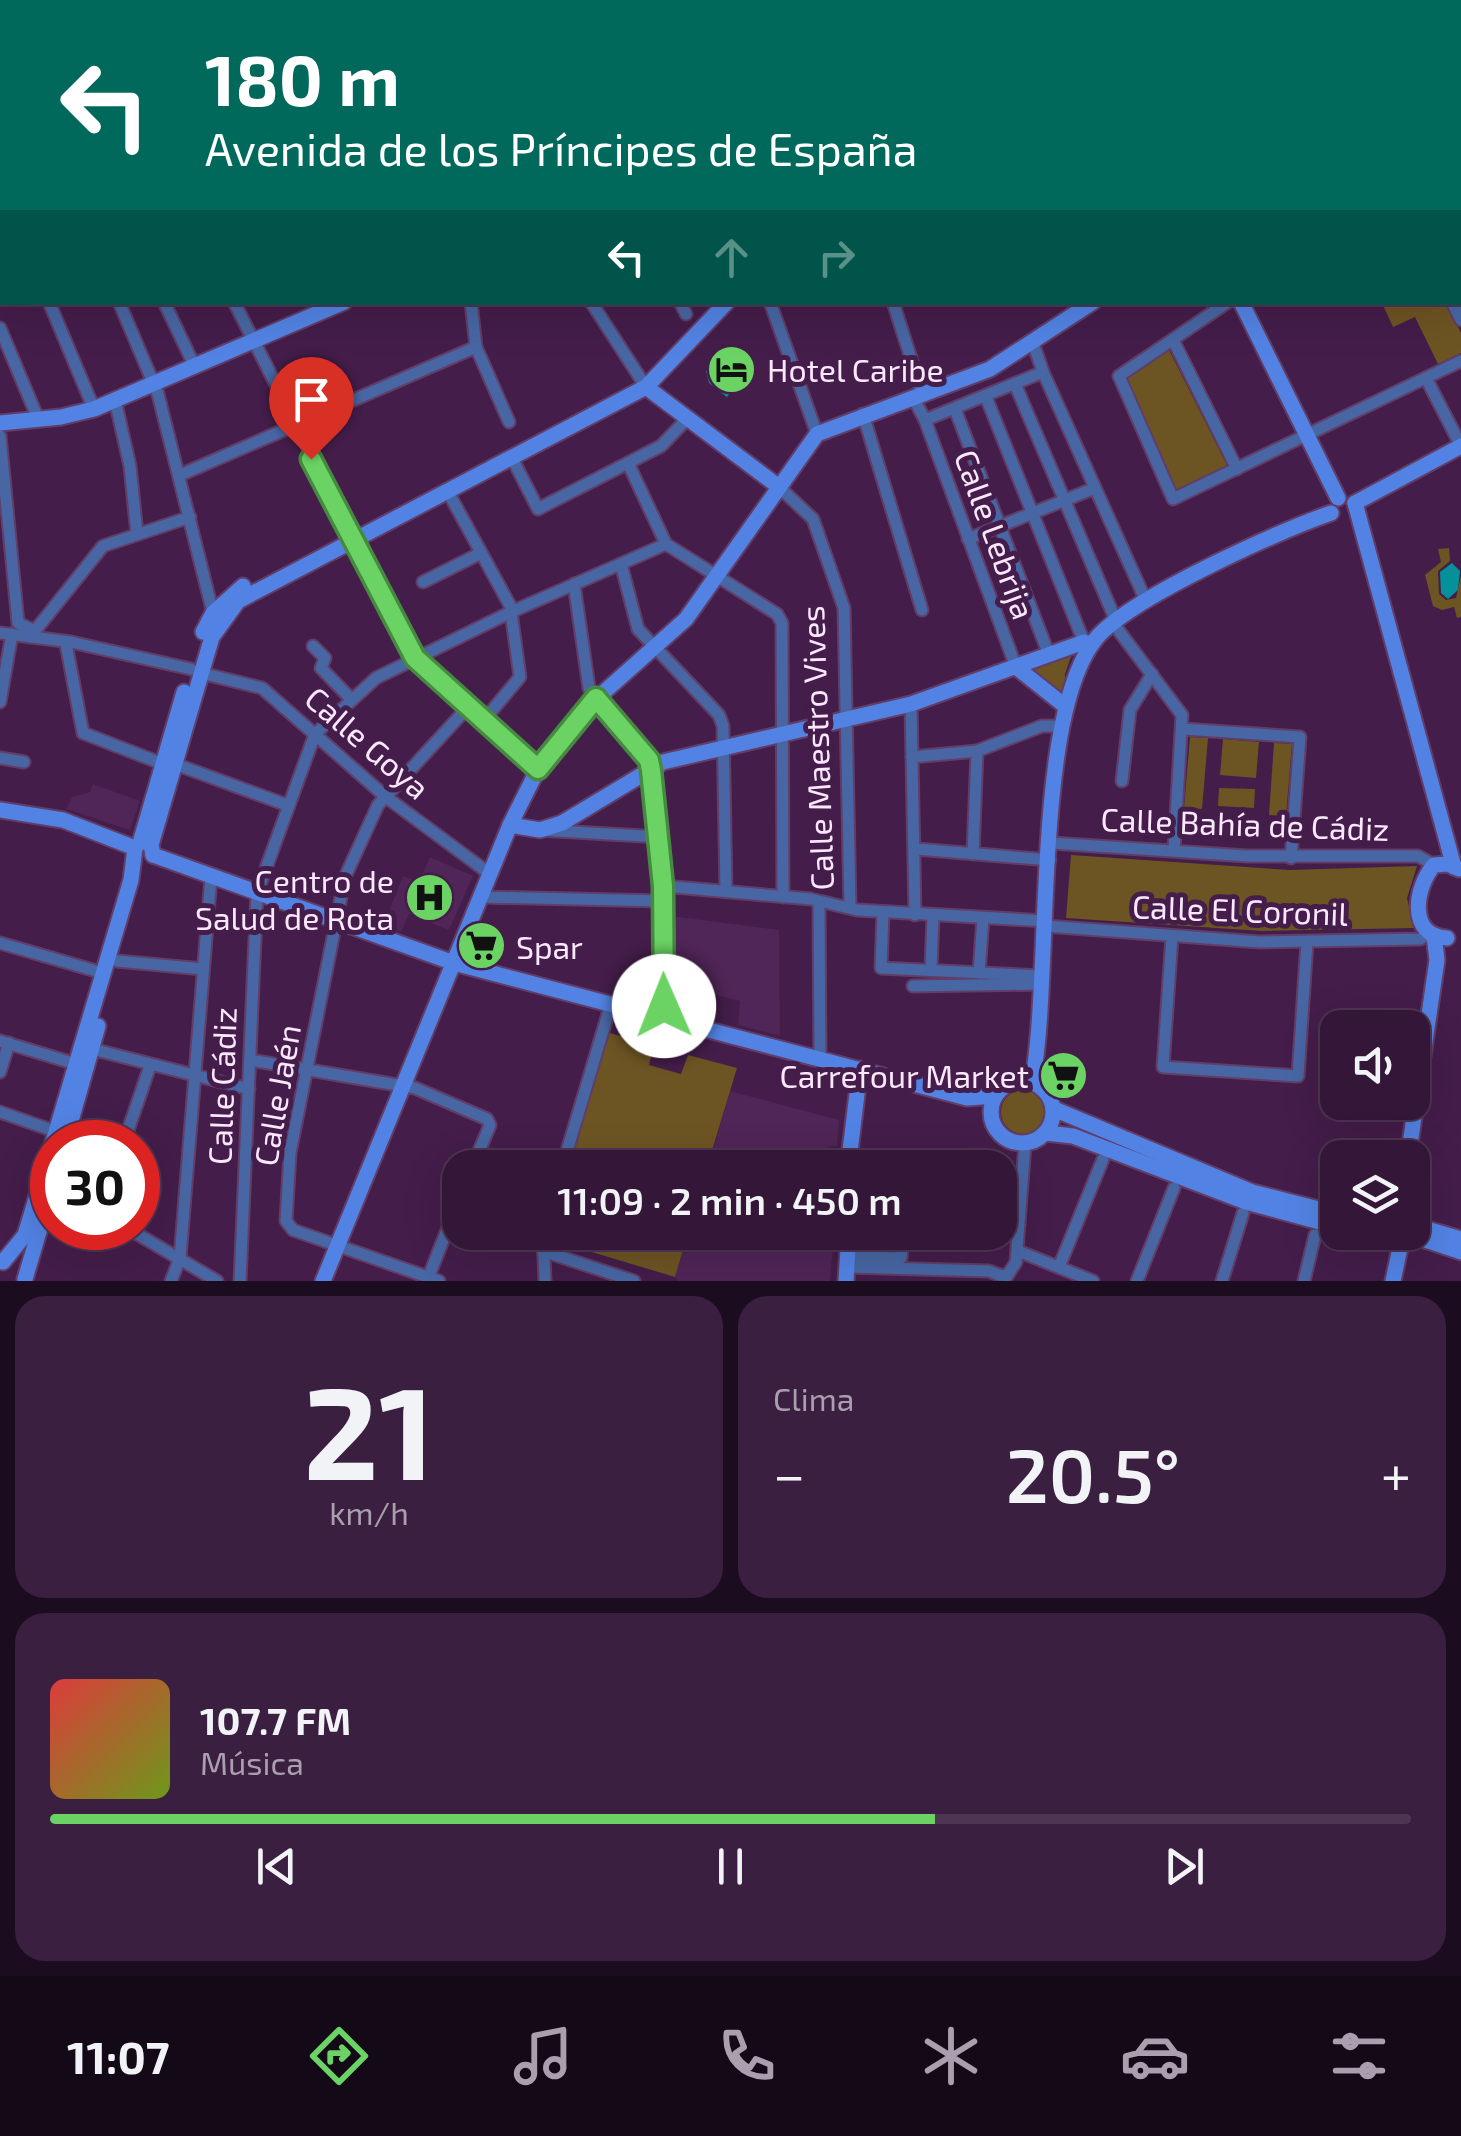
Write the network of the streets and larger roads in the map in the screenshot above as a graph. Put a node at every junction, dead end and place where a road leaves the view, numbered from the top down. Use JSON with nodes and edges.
{"nodes":[{"id":1,"x":50,"y":305,"type":"edge"},
{"id":2,"x":120,"y":305,"type":"edge"},
{"id":3,"x":165,"y":305,"type":"edge"},
{"id":4,"x":235,"y":305,"type":"edge"},
{"id":5,"x":471,"y":305,"type":"edge"},
{"id":6,"x":592,"y":305,"type":"edge"},
{"id":7,"x":710,"y":305,"type":"edge"},
{"id":8,"x":723,"y":305,"type":"edge"},
{"id":9,"x":771,"y":305,"type":"edge"},
{"id":10,"x":894,"y":305,"type":"edge"},
{"id":11,"x":1089,"y":305,"type":"edge"},
{"id":12,"x":1224,"y":305,"type":"edge"},
{"id":13,"x":1242,"y":305,"type":"edge"},
{"id":14,"x":310,"y":309,"type":"edge"},
{"id":15,"x":0,"y":328,"type":"edge"},
{"id":16,"x":1174,"y":340,"type":"junction"},
{"id":17,"x":252,"y":342,"type":"junction"},
{"id":18,"x":1033,"y":343,"type":"junction"},
{"id":19,"x":476,"y":348,"type":"junction"},
{"id":20,"x":1461,"y":361,"type":"edge"},
{"id":21,"x":194,"y":366,"type":"junction"},
{"id":22,"x":1043,"y":372,"type":"junction"},
{"id":23,"x":1426,"y":378,"type":"junction"},
{"id":24,"x":154,"y":384,"type":"junction"},
{"id":25,"x":642,"y":384,"type":"junction"},
{"id":26,"x":1015,"y":384,"type":"junction"},
{"id":27,"x":918,"y":397,"type":"junction"},
{"id":28,"x":986,"y":398,"type":"junction"},
{"id":29,"x":115,"y":400,"type":"junction"},
{"id":30,"x":94,"y":408,"type":"junction"},
{"id":31,"x":954,"y":409,"type":"junction"},
{"id":32,"x":863,"y":414,"type":"junction"},
{"id":33,"x":687,"y":419,"type":"junction"},
{"id":34,"x":925,"y":420,"type":"junction"},
{"id":35,"x":40,"y":421,"type":"junction"},
{"id":36,"x":509,"y":422,"type":"dead end"},
{"id":37,"x":0,"y":423,"type":"edge"},
{"id":38,"x":295,"y":427,"type":"junction"},
{"id":39,"x":817,"y":434,"type":"junction"},
{"id":40,"x":0,"y":436,"type":"edge"},
{"id":41,"x":1308,"y":436,"type":"junction"},
{"id":42,"x":1461,"y":446,"type":"edge"},
{"id":43,"x":510,"y":456,"type":"junction"},
{"id":44,"x":628,"y":463,"type":"junction"},
{"id":45,"x":1237,"y":470,"type":"junction"},
{"id":46,"x":180,"y":476,"type":"junction"},
{"id":47,"x":2,"y":478,"type":"edge"},
{"id":48,"x":778,"y":487,"type":"junction"},
{"id":49,"x":1095,"y":488,"type":"junction"},
{"id":50,"x":447,"y":490,"type":"junction"},
{"id":51,"x":1064,"y":501,"type":"junction"},
{"id":52,"x":1334,"y":506,"type":"junction"},
{"id":53,"x":1034,"y":513,"type":"junction"},
{"id":54,"x":1353,"y":513,"type":"junction"},
{"id":55,"x":190,"y":517,"type":"junction"},
{"id":56,"x":1000,"y":527,"type":"junction"},
{"id":57,"x":137,"y":534,"type":"junction"},
{"id":58,"x":350,"y":535,"type":"junction"},
{"id":59,"x":968,"y":540,"type":"junction"},
{"id":60,"x":666,"y":544,"type":"junction"},
{"id":61,"x":481,"y":553,"type":"junction"},
{"id":62,"x":622,"y":564,"type":"junction"},
{"id":63,"x":716,"y":574,"type":"junction"},
{"id":64,"x":424,"y":582,"type":"dead end"},
{"id":65,"x":574,"y":584,"type":"junction"},
{"id":66,"x":1146,"y":601,"type":"junction"},
{"id":67,"x":922,"y":610,"type":"dead end"},
{"id":68,"x":512,"y":611,"type":"junction"},
{"id":69,"x":213,"y":613,"type":"junction"},
{"id":70,"x":1115,"y":622,"type":"junction"},
{"id":71,"x":6,"y":633,"type":"edge"},
{"id":72,"x":32,"y":633,"type":"junction"},
{"id":73,"x":1088,"y":643,"type":"junction"},
{"id":74,"x":66,"y":644,"type":"junction"},
{"id":75,"x":313,"y":646,"type":"dead end"},
{"id":76,"x":656,"y":649,"type":"junction"},
{"id":77,"x":1050,"y":655,"type":"junction"},
{"id":78,"x":415,"y":658,"type":"junction"},
{"id":79,"x":1016,"y":667,"type":"junction"},
{"id":80,"x":196,"y":671,"type":"junction"},
{"id":81,"x":1152,"y":674,"type":"junction"},
{"id":82,"x":596,"y":698,"type":"junction"},
{"id":83,"x":352,"y":700,"type":"junction"},
{"id":84,"x":0,"y":702,"type":"edge"},
{"id":85,"x":911,"y":704,"type":"junction"},
{"id":86,"x":469,"y":706,"type":"junction"},
{"id":87,"x":1066,"y":706,"type":"junction"},
{"id":88,"x":484,"y":720,"type":"junction"},
{"id":89,"x":847,"y":720,"type":"junction"},
{"id":90,"x":1060,"y":726,"type":"junction"},
{"id":91,"x":1183,"y":729,"type":"junction"},
{"id":92,"x":784,"y":733,"type":"junction"},
{"id":93,"x":315,"y":734,"type":"junction"},
{"id":94,"x":725,"y":746,"type":"junction"},
{"id":95,"x":977,"y":751,"type":"junction"},
{"id":96,"x":912,"y":757,"type":"junction"},
{"id":97,"x":0,"y":758,"type":"edge"},
{"id":98,"x":24,"y":762,"type":"dead end"},
{"id":99,"x":169,"y":764,"type":"junction"},
{"id":100,"x":538,"y":769,"type":"junction"},
{"id":101,"x":651,"y":770,"type":"junction"},
{"id":102,"x":1122,"y":781,"type":"dead end"},
{"id":103,"x":386,"y":797,"type":"junction"},
{"id":104,"x":288,"y":806,"type":"junction"},
{"id":105,"x":0,"y":810,"type":"edge"},
{"id":106,"x":510,"y":825,"type":"junction"},
{"id":107,"x":540,"y":830,"type":"junction"},
{"id":108,"x":1446,"y":831,"type":"junction"},
{"id":109,"x":660,"y":837,"type":"junction"},
{"id":110,"x":916,"y":850,"type":"junction"},
{"id":111,"x":1174,"y":850,"type":"junction"},
{"id":112,"x":1051,"y":851,"type":"junction"},
{"id":113,"x":144,"y":852,"type":"junction"},
{"id":114,"x":973,"y":854,"type":"junction"},
{"id":115,"x":1291,"y":858,"type":"junction"},
{"id":116,"x":1435,"y":865,"type":"junction"},
{"id":117,"x":1458,"y":869,"type":"edge"},
{"id":118,"x":490,"y":874,"type":"junction"},
{"id":119,"x":211,"y":876,"type":"junction"},
{"id":120,"x":663,"y":886,"type":"junction"},
{"id":121,"x":726,"y":890,"type":"junction"},
{"id":122,"x":258,"y":893,"type":"junction"},
{"id":123,"x":783,"y":897,"type":"junction"},
{"id":124,"x":481,"y":898,"type":"junction"},
{"id":125,"x":663,"y":902,"type":"junction"},
{"id":126,"x":819,"y":903,"type":"junction"},
{"id":127,"x":850,"y":906,"type":"junction"},
{"id":128,"x":883,"y":912,"type":"junction"},
{"id":129,"x":916,"y":915,"type":"junction"},
{"id":130,"x":933,"y":916,"type":"junction"},
{"id":131,"x":983,"y":918,"type":"junction"},
{"id":132,"x":336,"y":922,"type":"junction"},
{"id":133,"x":1046,"y":923,"type":"junction"},
{"id":134,"x":1461,"y":926,"type":"edge"},
{"id":135,"x":1437,"y":935,"type":"junction"},
{"id":136,"x":1172,"y":936,"type":"junction"},
{"id":137,"x":0,"y":942,"type":"edge"},
{"id":138,"x":1307,"y":942,"type":"junction"},
{"id":139,"x":117,"y":961,"type":"junction"},
{"id":140,"x":454,"y":962,"type":"junction"},
{"id":141,"x":203,"y":969,"type":"junction"},
{"id":142,"x":931,"y":970,"type":"junction"},
{"id":143,"x":979,"y":973,"type":"junction"},
{"id":144,"x":103,"y":974,"type":"junction"},
{"id":145,"x":1042,"y":980,"type":"junction"},
{"id":146,"x":913,"y":986,"type":"dead end"},
{"id":147,"x":611,"y":1004,"type":"junction"},
{"id":148,"x":662,"y":1018,"type":"junction"},
{"id":149,"x":4,"y":1042,"type":"edge"},
{"id":150,"x":92,"y":1049,"type":"junction"},
{"id":151,"x":820,"y":1059,"type":"junction"},
{"id":152,"x":250,"y":1060,"type":"junction"},
{"id":153,"x":76,"y":1064,"type":"junction"},
{"id":154,"x":150,"y":1066,"type":"junction"},
{"id":155,"x":308,"y":1067,"type":"junction"},
{"id":156,"x":860,"y":1070,"type":"junction"},
{"id":157,"x":0,"y":1072,"type":"edge"},
{"id":158,"x":193,"y":1075,"type":"junction"},
{"id":159,"x":1032,"y":1082,"type":"junction"},
{"id":160,"x":404,"y":1086,"type":"junction"},
{"id":161,"x":249,"y":1089,"type":"junction"},
{"id":162,"x":995,"y":1096,"type":"junction"},
{"id":163,"x":967,"y":1098,"type":"junction"},
{"id":164,"x":1054,"y":1109,"type":"junction"},
{"id":165,"x":0,"y":1112,"type":"edge"},
{"id":166,"x":991,"y":1116,"type":"junction"},
{"id":167,"x":62,"y":1120,"type":"edge"},
{"id":168,"x":65,"y":1120,"type":"edge"},
{"id":169,"x":132,"y":1120,"type":"edge"},
{"id":170,"x":30,"y":1127,"type":"edge"},
{"id":171,"x":1046,"y":1132,"type":"junction"},
{"id":172,"x":1411,"y":1140,"type":"edge"},
{"id":173,"x":1026,"y":1144,"type":"junction"},
{"id":174,"x":480,"y":1150,"type":"edge"},
{"id":175,"x":567,"y":1150,"type":"edge"},
{"id":176,"x":850,"y":1150,"type":"edge"},
{"id":177,"x":1103,"y":1159,"type":"dead end"},
{"id":178,"x":1174,"y":1188,"type":"dead end"},
{"id":179,"x":1320,"y":1209,"type":"edge"},
{"id":180,"x":1243,"y":1214,"type":"dead end"},
{"id":181,"x":30,"y":1220,"type":"edge"},
{"id":182,"x":1320,"y":1222,"type":"edge"},
{"id":183,"x":1019,"y":1225,"type":"joint"},
{"id":184,"x":1430,"y":1231,"type":"edge"},
{"id":185,"x":1314,"y":1235,"type":"dead end"},
{"id":186,"x":1430,"y":1237,"type":"edge"},
{"id":187,"x":1461,"y":1238,"type":"edge"},
{"id":188,"x":338,"y":1245,"type":"junction"},
{"id":189,"x":160,"y":1247,"type":"edge"},
{"id":190,"x":442,"y":1249,"type":"edge"},
{"id":191,"x":34,"y":1250,"type":"edge"},
{"id":192,"x":1400,"y":1250,"type":"edge"},
{"id":193,"x":543,"y":1251,"type":"joint"},
{"id":194,"x":1018,"y":1251,"type":"junction"},
{"id":195,"x":1461,"y":1252,"type":"edge"},
{"id":196,"x":180,"y":1258,"type":"junction"},
{"id":197,"x":1,"y":1262,"type":"edge"},
{"id":198,"x":1059,"y":1267,"type":"junction"},
{"id":199,"x":846,"y":1274,"type":"edge"},
{"id":200,"x":608,"y":1276,"type":"edge"},
{"id":201,"x":964,"y":1276,"type":"edge"},
{"id":202,"x":997,"y":1278,"type":"edge"},
{"id":203,"x":25,"y":1280,"type":"edge"},
{"id":204,"x":431,"y":1280,"type":"edge"},
{"id":205,"x":171,"y":1281,"type":"edge"},
{"id":206,"x":217,"y":1281,"type":"edge"},
{"id":207,"x":240,"y":1281,"type":"edge"},
{"id":208,"x":323,"y":1281,"type":"edge"},
{"id":209,"x":545,"y":1281,"type":"edge"},
{"id":210,"x":634,"y":1281,"type":"edge"},
{"id":211,"x":1093,"y":1281,"type":"edge"},
{"id":212,"x":1137,"y":1281,"type":"edge"},
{"id":213,"x":1222,"y":1281,"type":"edge"},
{"id":214,"x":1304,"y":1281,"type":"edge"},
{"id":215,"x":1392,"y":1281,"type":"edge"}],
"edges":[{"from":1,"to":30,"type":"street"},
{"from":2,"to":24,"type":"street"},
{"from":3,"to":21,"type":"street"},
{"from":4,"to":17,"type":"street"},
{"from":5,"to":19,"type":"street"},
{"from":6,"to":25,"type":"street"},
{"from":7,"to":25,"type":"street"},
{"from":8,"to":25,"type":"street"},
{"from":9,"to":39,"type":"street"},
{"from":10,"to":27,"type":"street","name":"Calle Lebrija"},
{"from":11,"to":18,"type":"street"},
{"from":12,"to":16,"type":"street"},
{"from":13,"to":41,"type":"street"},
{"from":14,"to":17,"type":"street"},
{"from":15,"to":35,"type":"street"},
{"from":16,"to":45,"type":"street"},
{"from":16,"to":45,"type":"street"},
{"from":17,"to":21,"type":"street"},
{"from":17,"to":38,"type":"street"},
{"from":18,"to":22,"type":"street"},
{"from":18,"to":27,"type":"street"},
{"from":19,"to":36,"type":"street"},
{"from":19,"to":38,"type":"street"},
{"from":20,"to":23,"type":"street"},
{"from":21,"to":24,"type":"street"},
{"from":22,"to":26,"type":"street"},
{"from":22,"to":49,"type":"street"},
{"from":23,"to":41,"type":"street"},
{"from":23,"to":42,"type":"street"},
{"from":24,"to":29,"type":"street"},
{"from":24,"to":46,"type":"street"},
{"from":25,"to":33,"type":"street"},
{"from":25,"to":43,"type":"street"},
{"from":25,"to":58,"type":"street"},
{"from":26,"to":28,"type":"street"},
{"from":26,"to":51,"type":"street"},
{"from":27,"to":32,"type":"street"},
{"from":27,"to":34,"type":"street","name":"Calle Lebrija"},
{"from":28,"to":31,"type":"street"},
{"from":28,"to":53,"type":"street"},
{"from":29,"to":30,"type":"street"},
{"from":29,"to":57,"type":"street"},
{"from":30,"to":35,"type":"street"},
{"from":31,"to":34,"type":"street"},
{"from":31,"to":56,"type":"street"},
{"from":32,"to":39,"type":"street"},
{"from":32,"to":67,"type":"street"},
{"from":33,"to":44,"type":"street"},
{"from":33,"to":48,"type":"street"},
{"from":34,"to":59,"type":"street","name":"Calle Lebrija"},
{"from":35,"to":37,"type":"street"},
{"from":38,"to":46,"type":"street"},
{"from":38,"to":58,"type":"street"},
{"from":39,"to":48,"type":"street"},
{"from":40,"to":47,"type":"street"},
{"from":41,"to":45,"type":"street"},
{"from":41,"to":52,"type":"street"},
{"from":42,"to":54,"type":"street"},
{"from":43,"to":44,"type":"street"},
{"from":43,"to":50,"type":"street"},
{"from":44,"to":60,"type":"street"},
{"from":46,"to":55,"type":"street"},
{"from":47,"to":72,"type":"street"},
{"from":48,"to":63,"type":"street"},
{"from":48,"to":89,"type":"street","name":"Calle Maestro Vives"},
{"from":49,"to":51,"type":"street"},
{"from":49,"to":66,"type":"street"},
{"from":50,"to":58,"type":"street"},
{"from":50,"to":61,"type":"street"},
{"from":51,"to":53,"type":"street"},
{"from":51,"to":70,"type":"street"},
{"from":52,"to":54,"type":"street"},
{"from":52,"to":54,"type":"street"},
{"from":52,"to":66,"type":"street"},
{"from":53,"to":56,"type":"street"},
{"from":53,"to":73,"type":"street"},
{"from":54,"to":108,"type":"street"},
{"from":55,"to":57,"type":"street"},
{"from":55,"to":69,"type":"street"},
{"from":56,"to":59,"type":"street"},
{"from":56,"to":77,"type":"street"},
{"from":57,"to":72,"type":"street"},
{"from":58,"to":69,"type":"street"},
{"from":58,"to":78,"type":"street"},
{"from":58,"to":80,"type":"street"},
{"from":59,"to":79,"type":"street","name":"Calle Lebrija"},
{"from":60,"to":62,"type":"street"},
{"from":60,"to":63,"type":"street"},
{"from":61,"to":64,"type":"street"},
{"from":61,"to":68,"type":"street"},
{"from":62,"to":65,"type":"street"},
{"from":62,"to":76,"type":"street"},
{"from":63,"to":76,"type":"street"},
{"from":63,"to":92,"type":"street"},
{"from":65,"to":68,"type":"street"},
{"from":65,"to":82,"type":"street"},
{"from":66,"to":70,"type":"street"},
{"from":68,"to":78,"type":"street"},
{"from":68,"to":88,"type":"street"},
{"from":69,"to":80,"type":"street"},
{"from":70,"to":73,"type":"street"},
{"from":70,"to":81,"type":"street"},
{"from":71,"to":72,"type":"street","name":"Calle Goya"},
{"from":71,"to":84,"type":"street"},
{"from":72,"to":74,"type":"street","name":"Calle Goya"},
{"from":73,"to":77,"type":"street"},
{"from":73,"to":87,"type":"street"},
{"from":74,"to":80,"type":"street","name":"Calle Goya"},
{"from":74,"to":99,"type":"street"},
{"from":75,"to":83,"type":"street"},
{"from":76,"to":82,"type":"street"},
{"from":76,"to":94,"type":"street"},
{"from":77,"to":79,"type":"street"},
{"from":78,"to":83,"type":"street"},
{"from":78,"to":86,"type":"street"},
{"from":79,"to":85,"type":"street"},
{"from":79,"to":87,"type":"street"},
{"from":80,"to":93,"type":"street","name":"Calle Goya"},
{"from":80,"to":99,"type":"street"},
{"from":81,"to":91,"type":"street"},
{"from":81,"to":102,"type":"street"},
{"from":82,"to":100,"type":"street"},
{"from":82,"to":101,"type":"street"},
{"from":83,"to":93,"type":"street"},
{"from":85,"to":89,"type":"street"},
{"from":85,"to":96,"type":"street"},
{"from":86,"to":88,"type":"street"},
{"from":86,"to":103,"type":"street","name":"Calle Jaén"},
{"from":87,"to":90,"type":"street"},
{"from":88,"to":100,"type":"street"},
{"from":89,"to":92,"type":"street"},
{"from":89,"to":127,"type":"street","name":"Calle Maestro Vives"},
{"from":90,"to":95,"type":"street"},
{"from":90,"to":112,"type":"street"},
{"from":91,"to":111,"type":"street"},
{"from":91,"to":115,"type":"street"},
{"from":92,"to":94,"type":"street"},
{"from":92,"to":123,"type":"street"},
{"from":93,"to":103,"type":"street","name":"Calle Goya"},
{"from":93,"to":104,"type":"street","name":"Calle Cádiz"},
{"from":94,"to":101,"type":"street"},
{"from":94,"to":121,"type":"street"},
{"from":95,"to":96,"type":"street"},
{"from":95,"to":114,"type":"street"},
{"from":96,"to":110,"type":"street"},
{"from":97,"to":98,"type":"street"},
{"from":99,"to":104,"type":"street"},
{"from":99,"to":113,"type":"street"},
{"from":100,"to":106,"type":"street"},
{"from":101,"to":107,"type":"street"},
{"from":101,"to":109,"type":"street"},
{"from":103,"to":118,"type":"street","name":"Calle Goya"},
{"from":103,"to":132,"type":"street","name":"Calle Jaén"},
{"from":104,"to":122,"type":"street","name":"Calle Cádiz"},
{"from":105,"to":113,"type":"street"},
{"from":106,"to":107,"type":"street"},
{"from":106,"to":118,"type":"street"},
{"from":107,"to":109,"type":"street"},
{"from":108,"to":116,"type":"street"},
{"from":108,"to":117,"type":"street"},
{"from":109,"to":120,"type":"street"},
{"from":110,"to":114,"type":"street","name":"Calle Bahía de Cádiz"},
{"from":110,"to":129,"type":"street"},
{"from":111,"to":112,"type":"street","name":"Calle Bahía de Cádiz"},
{"from":111,"to":115,"type":"street","name":"Calle Bahía de Cádiz"},
{"from":112,"to":114,"type":"street","name":"Calle Bahía de Cádiz"},
{"from":112,"to":133,"type":"street"},
{"from":113,"to":119,"type":"street"},
{"from":113,"to":139,"type":"street"},
{"from":113,"to":144,"type":"street"},
{"from":115,"to":116,"type":"street","name":"Calle Bahía de Cádiz"},
{"from":116,"to":117,"type":"street"},
{"from":116,"to":135,"type":"street"},
{"from":118,"to":124,"type":"street"},
{"from":119,"to":122,"type":"street"},
{"from":119,"to":141,"type":"street"},
{"from":120,"to":121,"type":"street","name":"Calle El Coronil"},
{"from":120,"to":125,"type":"street"},
{"from":121,"to":123,"type":"street","name":"Calle El Coronil"},
{"from":122,"to":132,"type":"street"},
{"from":122,"to":152,"type":"street","name":"Calle Cádiz"},
{"from":123,"to":126,"type":"street","name":"Calle El Coronil"},
{"from":124,"to":125,"type":"street"},
{"from":124,"to":140,"type":"street"},
{"from":125,"to":148,"type":"street"},
{"from":126,"to":127,"type":"street","name":"Calle El Coronil"},
{"from":126,"to":151,"type":"street"},
{"from":127,"to":128,"type":"street","name":"Calle El Coronil"},
{"from":128,"to":129,"type":"street","name":"Calle El Coronil"},
{"from":128,"to":142,"type":"street"},
{"from":129,"to":130,"type":"street","name":"Calle El Coronil"},
{"from":130,"to":131,"type":"street","name":"Calle El Coronil"},
{"from":130,"to":142,"type":"street"},
{"from":131,"to":133,"type":"street","name":"Calle El Coronil"},
{"from":131,"to":143,"type":"street"},
{"from":132,"to":140,"type":"street"},
{"from":132,"to":155,"type":"street","name":"Calle Jaén"},
{"from":133,"to":136,"type":"street","name":"Calle El Coronil"},
{"from":133,"to":145,"type":"street"},
{"from":134,"to":135,"type":"street"},
{"from":135,"to":138,"type":"street","name":"Calle El Coronil"},
{"from":135,"to":172,"type":"street"},
{"from":136,"to":138,"type":"street","name":"Calle El Coronil"},
{"from":136,"to":138,"type":"street"},
{"from":137,"to":144,"type":"street"},
{"from":139,"to":141,"type":"street"},
{"from":139,"to":150,"type":"street"},
{"from":140,"to":147,"type":"street"},
{"from":140,"to":160,"type":"street"},
{"from":141,"to":158,"type":"street"},
{"from":142,"to":143,"type":"street"},
{"from":143,"to":145,"type":"street"},
{"from":144,"to":153,"type":"street"},
{"from":145,"to":146,"type":"street"},
{"from":145,"to":159,"type":"street"},
{"from":147,"to":148,"type":"street"},
{"from":147,"to":175,"type":"street"},
{"from":148,"to":151,"type":"street"},
{"from":149,"to":153,"type":"street"},
{"from":149,"to":157,"type":"street"},
{"from":150,"to":154,"type":"street"},
{"from":150,"to":168,"type":"street"},
{"from":151,"to":156,"type":"street"},
{"from":152,"to":155,"type":"street"},
{"from":152,"to":161,"type":"street","name":"Calle Cádiz"},
{"from":153,"to":167,"type":"street"},
{"from":154,"to":158,"type":"street"},
{"from":154,"to":169,"type":"street"},
{"from":155,"to":160,"type":"street"},
{"from":155,"to":188,"type":"street","name":"Calle Jaén"},
{"from":156,"to":163,"type":"street"},
{"from":156,"to":176,"type":"street"},
{"from":158,"to":161,"type":"street"},
{"from":158,"to":196,"type":"street"},
{"from":159,"to":162,"type":"street"},
{"from":159,"to":164,"type":"street"},
{"from":160,"to":174,"type":"street"},
{"from":160,"to":188,"type":"street"},
{"from":161,"to":207,"type":"street","name":"Calle Cádiz"},
{"from":162,"to":163,"type":"street"},
{"from":162,"to":166,"type":"street"},
{"from":163,"to":166,"type":"street"},
{"from":164,"to":171,"type":"street"},
{"from":164,"to":179,"type":"street"},
{"from":165,"to":170,"type":"street"},
{"from":166,"to":173,"type":"street"},
{"from":171,"to":173,"type":"street"},
{"from":171,"to":182,"type":"street"},
{"from":173,"to":183,"type":"street"},
{"from":177,"to":198,"type":"street"},
{"from":178,"to":212,"type":"street"},
{"from":180,"to":213,"type":"street"},
{"from":181,"to":197,"type":"street"},
{"from":183,"to":194,"type":"street"},
{"from":184,"to":187,"type":"street"},
{"from":185,"to":214,"type":"street"},
{"from":186,"to":195,"type":"street"},
{"from":188,"to":204,"type":"street"},
{"from":188,"to":208,"type":"street"},
{"from":189,"to":196,"type":"street"},
{"from":190,"to":204,"type":"street"},
{"from":191,"to":203,"type":"street"},
{"from":192,"to":215,"type":"street"},
{"from":193,"to":200,"type":"street"},
{"from":193,"to":209,"type":"street"},
{"from":194,"to":198,"type":"street"},
{"from":194,"to":202,"type":"street"},
{"from":196,"to":205,"type":"street"},
{"from":196,"to":206,"type":"street"},
{"from":197,"to":203,"type":"street"},
{"from":198,"to":211,"type":"street"},
{"from":199,"to":201,"type":"street"},
{"from":200,"to":210,"type":"street"},
{"from":201,"to":202,"type":"street"}]}
